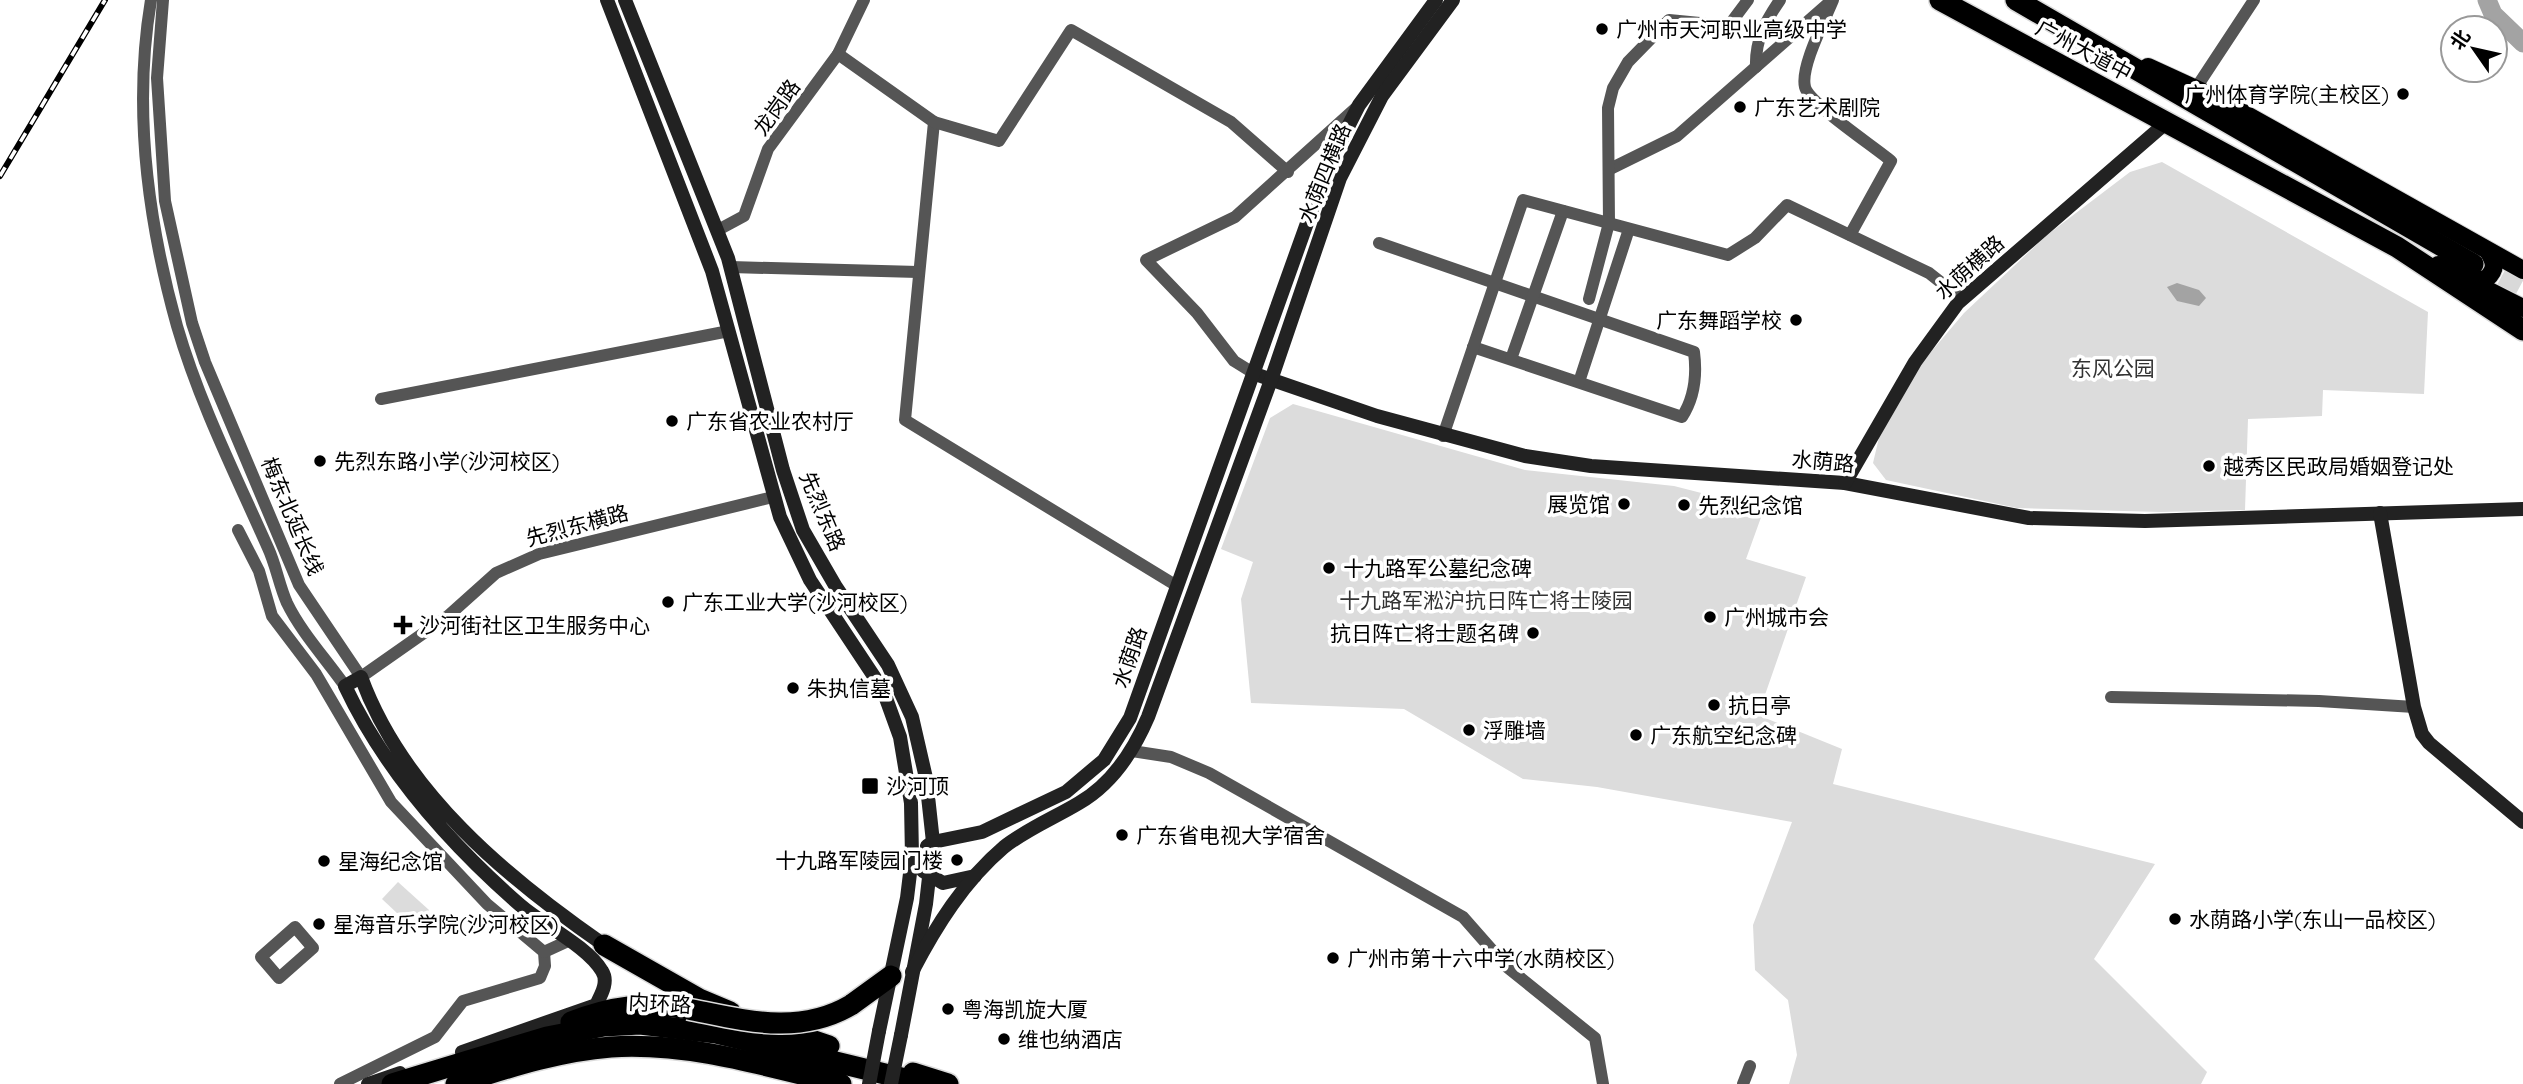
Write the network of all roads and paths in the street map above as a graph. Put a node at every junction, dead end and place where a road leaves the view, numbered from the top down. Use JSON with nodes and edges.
{"nodes":[{"id":1,"x":151,"y":0,"type":"edge"},
{"id":2,"x":163,"y":0,"type":"edge"},
{"id":3,"x":607,"y":0,"type":"edge"},
{"id":4,"x":625,"y":0,"type":"edge"},
{"id":5,"x":864,"y":0,"type":"edge"},
{"id":6,"x":1436,"y":0,"type":"edge"},
{"id":7,"x":1453,"y":0,"type":"edge"},
{"id":8,"x":1748,"y":0,"type":"edge"},
{"id":9,"x":1780,"y":0,"type":"edge"},
{"id":10,"x":1833,"y":0,"type":"edge"},
{"id":11,"x":1940,"y":0,"type":"edge"},
{"id":12,"x":2016,"y":0,"type":"edge"},
{"id":13,"x":2254,"y":0,"type":"edge"},
{"id":14,"x":2102,"y":48,"type":"junction"},
{"id":15,"x":838,"y":54,"type":"junction"},
{"id":16,"x":1756,"y":67,"type":"junction"},
{"id":17,"x":2196,"y":88,"type":"junction"},
{"id":18,"x":1359,"y":105,"type":"junction"},
{"id":19,"x":934,"y":121,"type":"junction"},
{"id":20,"x":2167,"y":122,"type":"junction"},
{"id":21,"x":1610,"y":169,"type":"junction"},
{"id":22,"x":1289,"y":172,"type":"junction"},
{"id":23,"x":163,"y":184,"type":"junction"},
{"id":24,"x":151,"y":198,"type":"junction"},
{"id":25,"x":1563,"y":211,"type":"junction"},
{"id":26,"x":1609,"y":223,"type":"junction"},
{"id":27,"x":1629,"y":229,"type":"junction"},
{"id":28,"x":718,"y":230,"type":"junction"},
{"id":29,"x":1850,"y":235,"type":"junction"},
{"id":30,"x":1379,"y":243,"type":"dead end"},
{"id":31,"x":2397,"y":247,"type":"junction"},
{"id":32,"x":2477,"y":265,"type":"junction"},
{"id":33,"x":731,"y":267,"type":"junction"},
{"id":34,"x":2523,"y":270,"type":"edge"},
{"id":35,"x":918,"y":272,"type":"junction"},
{"id":36,"x":1494,"y":284,"type":"junction"},
{"id":37,"x":1533,"y":295,"type":"junction"},
{"id":38,"x":1588,"y":299,"type":"dead end"},
{"id":39,"x":1962,"y":299,"type":"junction"},
{"id":40,"x":743,"y":307,"type":"junction"},
{"id":41,"x":2523,"y":308,"type":"edge"},
{"id":42,"x":724,"y":313,"type":"junction"},
{"id":43,"x":1600,"y":319,"type":"junction"},
{"id":44,"x":2523,"y":330,"type":"edge"},
{"id":45,"x":729,"y":331,"type":"junction"},
{"id":46,"x":1473,"y":347,"type":"junction"},
{"id":47,"x":1511,"y":359,"type":"junction"},
{"id":48,"x":1255,"y":374,"type":"junction"},
{"id":49,"x":1271,"y":380,"type":"junction"},
{"id":50,"x":1579,"y":382,"type":"junction"},
{"id":51,"x":381,"y":399,"type":"dead end"},
{"id":52,"x":1443,"y":436,"type":"junction"},
{"id":53,"x":1845,"y":483,"type":"junction"},
{"id":54,"x":257,"y":485,"type":"junction"},
{"id":55,"x":243,"y":492,"type":"junction"},
{"id":56,"x":773,"y":497,"type":"junction"},
{"id":57,"x":2523,"y":509,"type":"edge"},
{"id":58,"x":2380,"y":513,"type":"junction"},
{"id":59,"x":238,"y":530,"type":"dead end"},
{"id":60,"x":1177,"y":586,"type":"junction"},
{"id":61,"x":287,"y":604,"type":"junction"},
{"id":62,"x":272,"y":616,"type":"junction"},
{"id":63,"x":361,"y":677,"type":"junction"},
{"id":64,"x":345,"y":685,"type":"junction"},
{"id":65,"x":2112,"y":696,"type":"dead end"},
{"id":66,"x":2413,"y":707,"type":"junction"},
{"id":67,"x":1132,"y":751,"type":"junction"},
{"id":68,"x":2519,"y":819,"type":"edge"},
{"id":69,"x":933,"y":842,"type":"junction"},
{"id":70,"x":912,"y":857,"type":"junction"},
{"id":71,"x":977,"y":875,"type":"junction"},
{"id":72,"x":929,"y":877,"type":"junction"},
{"id":73,"x":568,"y":941,"type":"junction"},
{"id":74,"x":604,"y":946,"type":"joint"},
{"id":75,"x":544,"y":952,"type":"junction"},
{"id":76,"x":901,"y":974,"type":"junction"},
{"id":77,"x":477,"y":1057,"type":"junction"},
{"id":78,"x":1750,"y":1066,"type":"dead end"},
{"id":79,"x":340,"y":1084,"type":"edge"},
{"id":80,"x":368,"y":1084,"type":"edge"},
{"id":81,"x":392,"y":1084,"type":"edge"},
{"id":82,"x":456,"y":1084,"type":"edge"},
{"id":83,"x":841,"y":1084,"type":"edge"},
{"id":84,"x":870,"y":1084,"type":"edge"},
{"id":85,"x":891,"y":1084,"type":"edge"},
{"id":86,"x":926,"y":1084,"type":"edge"},
{"id":87,"x":948,"y":1084,"type":"edge"},
{"id":88,"x":1603,"y":1084,"type":"edge"},
{"id":89,"x":1743,"y":1084,"type":"edge"}],
"edges":[{"from":1,"to":24,"type":"street","name":"梅东北延长线"},
{"from":2,"to":23,"type":"street","name":"梅东北延长线"},
{"from":3,"to":42,"type":"street","name":"先烈东路"},
{"from":4,"to":28,"type":"street","name":"先烈东路"},
{"from":5,"to":15,"type":"street","name":"龙岗路"},
{"from":6,"to":18,"type":"street","name":"水荫四横路"},
{"from":7,"to":49,"type":"street","name":"水荫四横路"},
{"from":8,"to":21,"type":"street"},
{"from":9,"to":16,"type":"street"},
{"from":10,"to":16,"type":"street"},
{"from":10,"to":29,"type":"street"},
{"from":11,"to":20,"type":"highway","name":"广州大道中"},
{"from":12,"to":14,"type":"highway","name":"广州大道中"},
{"from":13,"to":17,"type":"street"},
{"from":14,"to":17,"type":"main road"},
{"from":14,"to":32,"type":"highway","name":"广州大道中"},
{"from":15,"to":19,"type":"street"},
{"from":15,"to":28,"type":"street","name":"龙岗路"},
{"from":16,"to":21,"type":"street"},
{"from":17,"to":32,"type":"main road"},
{"from":18,"to":22,"type":"street"},
{"from":18,"to":48,"type":"street","name":"水荫四横路"},
{"from":19,"to":22,"type":"street"},
{"from":19,"to":35,"type":"street"},
{"from":20,"to":31,"type":"highway","name":"广州大道中"},
{"from":20,"to":39,"type":"street","name":"水荫横路"},
{"from":21,"to":26,"type":"street"},
{"from":22,"to":48,"type":"street"},
{"from":23,"to":24,"type":"street"},
{"from":23,"to":54,"type":"street","name":"梅东北延长线"},
{"from":24,"to":55,"type":"street","name":"梅东北延长线"},
{"from":25,"to":26,"type":"street"},
{"from":25,"to":36,"type":"street"},
{"from":25,"to":37,"type":"street"},
{"from":26,"to":27,"type":"street"},
{"from":26,"to":38,"type":"street"},
{"from":27,"to":29,"type":"street"},
{"from":27,"to":43,"type":"street"},
{"from":28,"to":33,"type":"street","name":"先烈东路"},
{"from":29,"to":39,"type":"street"},
{"from":30,"to":36,"type":"street"},
{"from":31,"to":32,"type":"main road"},
{"from":31,"to":44,"type":"highway","name":"广州大道中"},
{"from":32,"to":34,"type":"main road"},
{"from":32,"to":41,"type":"main road"},
{"from":33,"to":35,"type":"street"},
{"from":33,"to":40,"type":"street","name":"先烈东路"},
{"from":35,"to":60,"type":"street"},
{"from":36,"to":37,"type":"street"},
{"from":36,"to":46,"type":"street"},
{"from":37,"to":43,"type":"street"},
{"from":37,"to":47,"type":"street"},
{"from":39,"to":53,"type":"street","name":"水荫横路"},
{"from":40,"to":42,"type":"street"},
{"from":40,"to":69,"type":"street","name":"先烈东路"},
{"from":42,"to":45,"type":"street","name":"先烈东路"},
{"from":43,"to":50,"type":"street"},
{"from":43,"to":50,"type":"street"},
{"from":45,"to":51,"type":"street"},
{"from":45,"to":56,"type":"street","name":"先烈东路"},
{"from":46,"to":47,"type":"street"},
{"from":46,"to":52,"type":"street"},
{"from":47,"to":50,"type":"street"},
{"from":48,"to":49,"type":"street","name":"水荫路"},
{"from":48,"to":60,"type":"street","name":"水荫路"},
{"from":49,"to":52,"type":"street","name":"水荫路"},
{"from":49,"to":67,"type":"street","name":"水荫路"},
{"from":52,"to":53,"type":"street","name":"水荫路"},
{"from":53,"to":58,"type":"street","name":"水荫路"},
{"from":54,"to":55,"type":"street"},
{"from":54,"to":63,"type":"street","name":"梅东北延长线"},
{"from":55,"to":61,"type":"street","name":"梅东北延长线"},
{"from":56,"to":63,"type":"street","name":"先烈东横路"},
{"from":56,"to":70,"type":"street","name":"先烈东路"},
{"from":57,"to":58,"type":"street","name":"水荫路"},
{"from":58,"to":66,"type":"street"},
{"from":59,"to":62,"type":"street"},
{"from":60,"to":69,"type":"street","name":"水荫路"},
{"from":61,"to":62,"type":"street"},
{"from":61,"to":64,"type":"street","name":"梅东北延长线"},
{"from":62,"to":75,"type":"street"},
{"from":63,"to":64,"type":"street","name":"先烈东横路"},
{"from":63,"to":74,"type":"street","name":"梅东北延长线"},
{"from":64,"to":73,"type":"street","name":"梅东北延长线"},
{"from":65,"to":66,"type":"street"},
{"from":66,"to":68,"type":"street"},
{"from":67,"to":71,"type":"street","name":"水荫路"},
{"from":67,"to":88,"type":"street"},
{"from":69,"to":70,"type":"street","name":"水荫路"},
{"from":69,"to":72,"type":"street","name":"先烈东路"},
{"from":70,"to":72,"type":"street"},
{"from":70,"to":76,"type":"street","name":"先烈东路"},
{"from":71,"to":72,"type":"street"},
{"from":71,"to":76,"type":"street","name":"水荫路"},
{"from":72,"to":76,"type":"street","name":"先烈东路"},
{"from":73,"to":75,"type":"street"},
{"from":73,"to":80,"type":"street","name":"梅东北延长线"},
{"from":74,"to":87,"type":"highway"},
{"from":75,"to":79,"type":"street"},
{"from":76,"to":77,"type":"highway","bridge":true},
{"from":76,"to":84,"type":"street","name":"先烈东路","bridge":true},
{"from":76,"to":85,"type":"street","name":"先烈东路","bridge":true},
{"from":77,"to":81,"type":"highway","name":"内环路"},
{"from":77,"to":86,"type":"highway","name":"内环路"},
{"from":78,"to":89,"type":"street"},
{"from":82,"to":83,"type":"highway","name":"内环路"}]}
